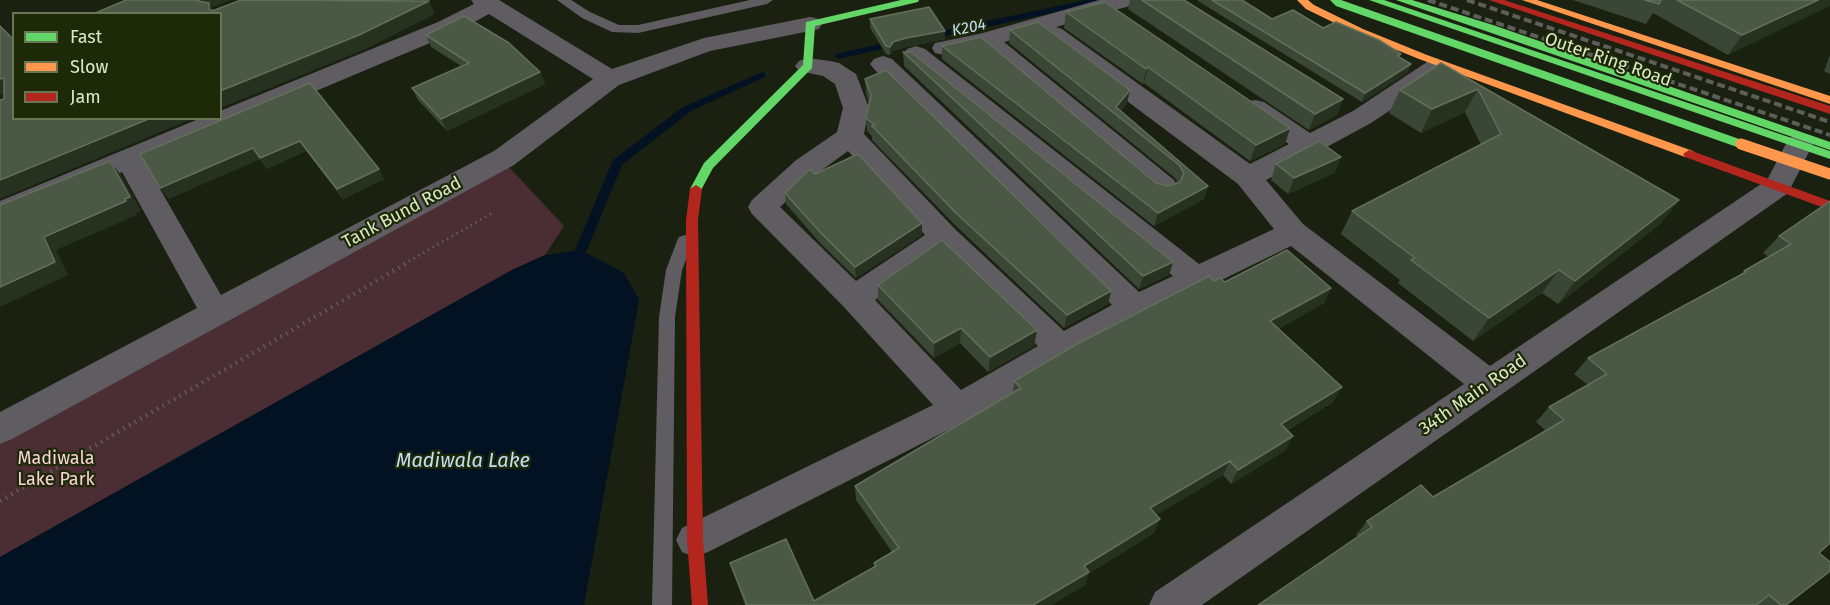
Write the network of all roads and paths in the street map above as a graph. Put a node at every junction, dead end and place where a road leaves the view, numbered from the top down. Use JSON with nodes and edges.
{"nodes":[{"id":1,"x":563,"y":0,"type":"edge"},
{"id":2,"x":767,"y":0,"type":"edge"},
{"id":3,"x":914,"y":0,"type":"edge"},
{"id":4,"x":1302,"y":0,"type":"edge"},
{"id":5,"x":1335,"y":0,"type":"edge"},
{"id":6,"x":1374,"y":0,"type":"edge"},
{"id":7,"x":1401,"y":0,"type":"edge"},
{"id":8,"x":1494,"y":0,"type":"edge"},
{"id":9,"x":1527,"y":0,"type":"edge"},
{"id":10,"x":486,"y":2,"type":"edge"},
{"id":11,"x":1114,"y":3,"type":"edge"},
{"id":12,"x":810,"y":24,"type":"junction"},
{"id":13,"x":1040,"y":24,"type":"junction"},
{"id":14,"x":1133,"y":26,"type":"edge"},
{"id":15,"x":986,"y":40,"type":"junction"},
{"id":16,"x":916,"y":54,"type":"junction"},
{"id":17,"x":883,"y":64,"type":"junction"},
{"id":18,"x":1442,"y":64,"type":"junction"},
{"id":19,"x":808,"y":66,"type":"junction"},
{"id":20,"x":610,"y":79,"type":"junction"},
{"id":21,"x":847,"y":80,"type":"junction"},
{"id":22,"x":1230,"y":92,"type":"edge"},
{"id":23,"x":1830,"y":100,"type":"edge"},
{"id":24,"x":1830,"y":110,"type":"edge"},
{"id":25,"x":222,"y":119,"type":"edge"},
{"id":26,"x":221,"y":120,"type":"edge"},
{"id":27,"x":850,"y":136,"type":"junction"},
{"id":28,"x":1799,"y":144,"type":"junction"},
{"id":29,"x":1309,"y":145,"type":"junction"},
{"id":30,"x":1830,"y":146,"type":"edge"},
{"id":31,"x":1830,"y":155,"type":"edge"},
{"id":32,"x":128,"y":158,"type":"junction"},
{"id":33,"x":1830,"y":174,"type":"edge"},
{"id":34,"x":1248,"y":177,"type":"junction"},
{"id":35,"x":1778,"y":186,"type":"junction"},
{"id":36,"x":1164,"y":187,"type":"edge"},
{"id":37,"x":1830,"y":206,"type":"edge"},
{"id":38,"x":0,"y":212,"type":"edge"},
{"id":39,"x":494,"y":212,"type":"dead end"},
{"id":40,"x":692,"y":220,"type":"junction"},
{"id":41,"x":1293,"y":232,"type":"junction"},
{"id":42,"x":944,"y":237,"type":"junction"},
{"id":43,"x":1197,"y":279,"type":"junction"},
{"id":44,"x":854,"y":298,"type":"junction"},
{"id":45,"x":1135,"y":308,"type":"junction"},
{"id":46,"x":215,"y":314,"type":"junction"},
{"id":47,"x":1061,"y":348,"type":"junction"},
{"id":48,"x":1489,"y":384,"type":"junction"},
{"id":49,"x":958,"y":409,"type":"junction"},
{"id":50,"x":0,"y":429,"type":"edge"},
{"id":51,"x":0,"y":501,"type":"edge"},
{"id":52,"x":695,"y":540,"type":"junction"},
{"id":53,"x":662,"y":605,"type":"edge"},
{"id":54,"x":700,"y":605,"type":"edge"},
{"id":55,"x":1169,"y":605,"type":"edge"}],
"edges":[{"from":1,"to":2,"type":"lane"},
{"from":3,"to":12,"type":"main road","name":"Tank Bund Road"},
{"from":4,"to":18,"type":"main road"},
{"from":5,"to":33,"type":"main road","bridge":true},
{"from":6,"to":28,"type":"main road","name":"Outer Ring Road"},
{"from":7,"to":30,"type":"main road"},
{"from":8,"to":24,"type":"main road"},
{"from":9,"to":23,"type":"main road","name":"Outer Ring Road"},
{"from":10,"to":20,"type":"street"},
{"from":10,"to":25,"type":"street"},
{"from":11,"to":13,"type":"street"},
{"from":11,"to":14,"type":"street"},
{"from":12,"to":19,"type":"main road"},
{"from":12,"to":20,"type":"street","name":"Tank Bund Road"},
{"from":13,"to":15,"type":"street"},
{"from":13,"to":34,"type":"street"},
{"from":15,"to":16,"type":"street"},
{"from":15,"to":36,"type":"street"},
{"from":16,"to":17,"type":"street"},
{"from":16,"to":43,"type":"street"},
{"from":17,"to":21,"type":"street"},
{"from":17,"to":45,"type":"street"},
{"from":18,"to":29,"type":"street"},
{"from":18,"to":35,"type":"main road"},
{"from":19,"to":21,"type":"street"},
{"from":19,"to":40,"type":"main road"},
{"from":20,"to":46,"type":"street","name":"Tank Bund Road"},
{"from":21,"to":27,"type":"street"},
{"from":22,"to":29,"type":"street"},
{"from":26,"to":32,"type":"street"},
{"from":27,"to":42,"type":"street"},
{"from":27,"to":44,"type":"street"},
{"from":28,"to":31,"type":"main road","name":"Outer Ring Road"},
{"from":28,"to":35,"type":"street"},
{"from":29,"to":34,"type":"street"},
{"from":32,"to":38,"type":"street"},
{"from":32,"to":46,"type":"street"},
{"from":34,"to":41,"type":"street"},
{"from":35,"to":37,"type":"main road"},
{"from":35,"to":48,"type":"street","name":"34th Main Road"},
{"from":39,"to":51,"type":"path"},
{"from":40,"to":52,"type":"main road"},
{"from":40,"to":53,"type":"lane"},
{"from":41,"to":43,"type":"street"},
{"from":41,"to":48,"type":"street"},
{"from":42,"to":44,"type":"street"},
{"from":42,"to":47,"type":"street"},
{"from":43,"to":45,"type":"street"},
{"from":44,"to":49,"type":"street"},
{"from":45,"to":47,"type":"street"},
{"from":46,"to":50,"type":"street","name":"Tank Bund Road"},
{"from":47,"to":49,"type":"street"},
{"from":48,"to":55,"type":"street","name":"34th Main Road"},
{"from":49,"to":52,"type":"street"},
{"from":52,"to":54,"type":"main road"}]}
